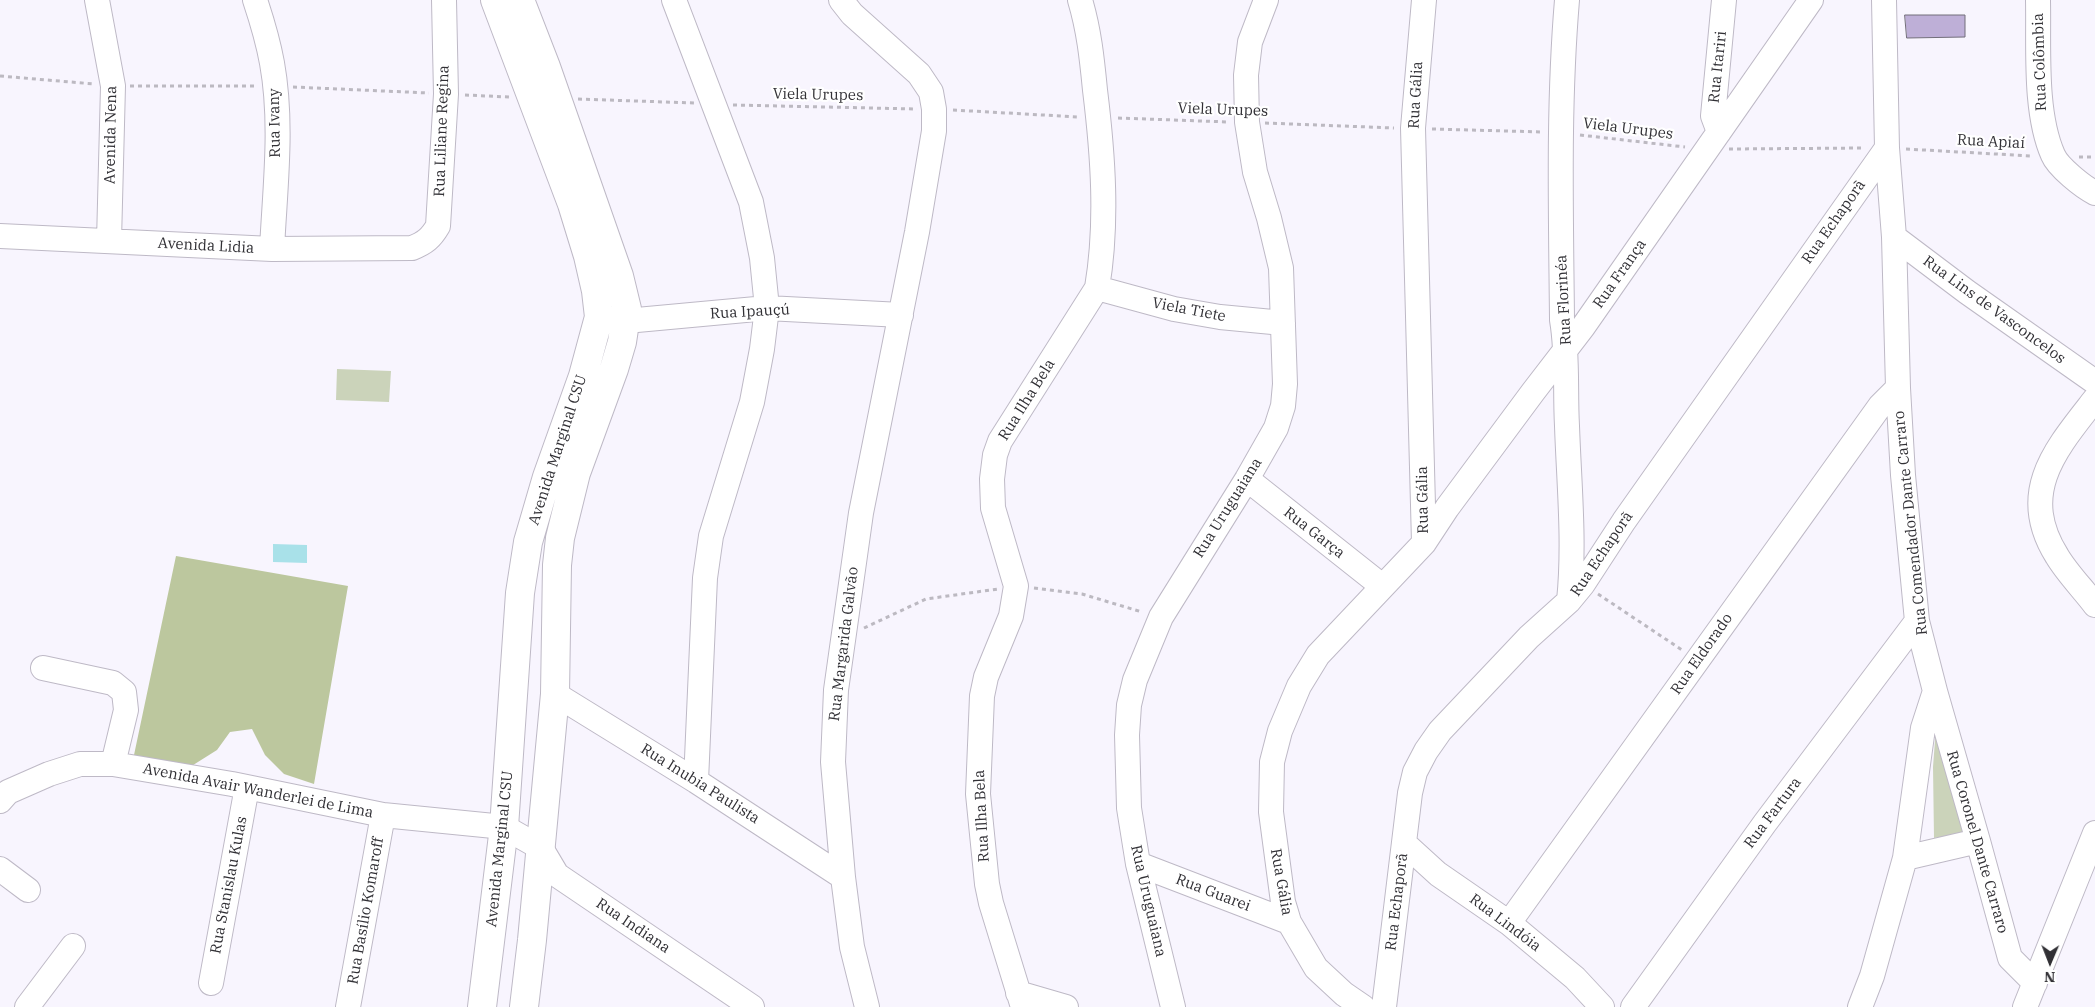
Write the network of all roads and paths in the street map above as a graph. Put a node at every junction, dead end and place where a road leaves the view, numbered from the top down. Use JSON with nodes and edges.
{"nodes":[{"id":1,"x":97,"y":0,"type":"edge"},
{"id":2,"x":255,"y":0,"type":"edge"},
{"id":3,"x":444,"y":0,"type":"edge"},
{"id":4,"x":495,"y":0,"type":"edge"},
{"id":5,"x":520,"y":0,"type":"edge"},
{"id":6,"x":674,"y":0,"type":"edge"},
{"id":7,"x":841,"y":0,"type":"edge"},
{"id":8,"x":1080,"y":0,"type":"edge"},
{"id":9,"x":1266,"y":0,"type":"edge"},
{"id":10,"x":1424,"y":0,"type":"edge"},
{"id":11,"x":1567,"y":0,"type":"edge"},
{"id":12,"x":1724,"y":0,"type":"edge"},
{"id":13,"x":1810,"y":0,"type":"edge"},
{"id":14,"x":1884,"y":0,"type":"edge"},
{"id":15,"x":2038,"y":0,"type":"edge"},
{"id":16,"x":557,"y":99,"type":"junction"},
{"id":17,"x":714,"y":104,"type":"junction"},
{"id":18,"x":934,"y":110,"type":"junction"},
{"id":19,"x":1098,"y":118,"type":"junction"},
{"id":20,"x":1247,"y":122,"type":"junction"},
{"id":21,"x":1414,"y":128,"type":"junction"},
{"id":22,"x":1560,"y":132,"type":"junction"},
{"id":23,"x":1713,"y":141,"type":"junction"},
{"id":24,"x":1887,"y":148,"type":"junction"},
{"id":25,"x":2054,"y":157,"type":"junction"},
{"id":26,"x":2095,"y":157,"type":"edge"},
{"id":27,"x":2095,"y":193,"type":"edge"},
{"id":28,"x":0,"y":236,"type":"edge"},
{"id":29,"x":1894,"y":237,"type":"junction"},
{"id":30,"x":109,"y":241,"type":"junction"},
{"id":31,"x":412,"y":248,"type":"joint"},
{"id":32,"x":272,"y":249,"type":"junction"},
{"id":33,"x":1097,"y":288,"type":"junction"},
{"id":34,"x":767,"y":308,"type":"junction"},
{"id":35,"x":901,"y":315,"type":"junction"},
{"id":36,"x":599,"y":317,"type":"junction"},
{"id":37,"x":626,"y":321,"type":"junction"},
{"id":38,"x":1283,"y":322,"type":"junction"},
{"id":39,"x":1567,"y":349,"type":"junction"},
{"id":40,"x":2095,"y":382,"type":"edge"},
{"id":41,"x":1898,"y":388,"type":"junction"},
{"id":42,"x":2095,"y":399,"type":"edge"},
{"id":43,"x":1247,"y":479,"type":"junction"},
{"id":44,"x":1424,"y":543,"type":"junction"},
{"id":45,"x":1016,"y":586,"type":"junction"},
{"id":46,"x":1382,"y":586,"type":"junction"},
{"id":47,"x":1576,"y":592,"type":"junction"},
{"id":48,"x":2095,"y":605,"type":"edge"},
{"id":49,"x":1161,"y":617,"type":"junction"},
{"id":50,"x":1918,"y":620,"type":"junction"},
{"id":51,"x":843,"y":638,"type":"junction"},
{"id":52,"x":1698,"y":660,"type":"junction"},
{"id":53,"x":43,"y":668,"type":"dead end"},
{"id":54,"x":1935,"y":691,"type":"junction"},
{"id":55,"x":555,"y":694,"type":"junction"},
{"id":56,"x":113,"y":764,"type":"junction"},
{"id":57,"x":696,"y":781,"type":"junction"},
{"id":58,"x":247,"y":787,"type":"junction"},
{"id":59,"x":0,"y":801,"type":"edge"},
{"id":60,"x":384,"y":815,"type":"junction"},
{"id":61,"x":2095,"y":833,"type":"edge"},
{"id":62,"x":522,"y":838,"type":"junction"},
{"id":63,"x":1978,"y":840,"type":"junction"},
{"id":64,"x":1404,"y":843,"type":"junction"},
{"id":65,"x":1905,"y":858,"type":"junction"},
{"id":66,"x":1138,"y":864,"type":"junction"},
{"id":67,"x":0,"y":869,"type":"edge"},
{"id":68,"x":843,"y":877,"type":"junction"},
{"id":69,"x":28,"y":890,"type":"dead end"},
{"id":70,"x":1289,"y":922,"type":"junction"},
{"id":71,"x":1509,"y":923,"type":"junction"},
{"id":72,"x":73,"y":946,"type":"dead end"},
{"id":73,"x":211,"y":983,"type":"dead end"},
{"id":74,"x":2035,"y":983,"type":"junction"},
{"id":75,"x":1021,"y":1000,"type":"edge"},
{"id":76,"x":27,"y":1007,"type":"edge"},
{"id":77,"x":348,"y":1007,"type":"edge"},
{"id":78,"x":482,"y":1007,"type":"edge"},
{"id":79,"x":524,"y":1007,"type":"edge"},
{"id":80,"x":752,"y":1007,"type":"edge"},
{"id":81,"x":867,"y":1007,"type":"edge"},
{"id":82,"x":1066,"y":1007,"type":"edge"},
{"id":83,"x":1173,"y":1007,"type":"edge"},
{"id":84,"x":1363,"y":1007,"type":"edge"},
{"id":85,"x":1384,"y":1007,"type":"edge"},
{"id":86,"x":1602,"y":1007,"type":"edge"},
{"id":87,"x":1633,"y":1007,"type":"edge"},
{"id":88,"x":1860,"y":1007,"type":"edge"},
{"id":89,"x":2025,"y":1007,"type":"edge"}],
"edges":[{"from":1,"to":30,"type":"street","name":"Avenida Nena"},
{"from":2,"to":32,"type":"street","name":"Rua Ivany"},
{"from":3,"to":31,"type":"street","name":"Rua Liliane Regina"},
{"from":4,"to":36,"type":"main road","name":"Avenida Marginal CSU"},
{"from":5,"to":16,"type":"main road","name":"Avenida Marginal CSU"},
{"from":6,"to":17,"type":"street"},
{"from":7,"to":18,"type":"street","name":"Rua Margarida Galvão"},
{"from":8,"to":19,"type":"street","name":"Rua Ilha Bela"},
{"from":9,"to":20,"type":"street","name":"Rua Uruguaiana"},
{"from":10,"to":21,"type":"street","name":"Rua Gália"},
{"from":11,"to":22,"type":"street","name":"Rua Florinéa"},
{"from":12,"to":23,"type":"street","name":"Rua Itariri"},
{"from":13,"to":23,"type":"street","name":"Rua França"},
{"from":14,"to":24,"type":"street","name":"Rua Comendador Dante Carraro"},
{"from":15,"to":25,"type":"street","name":"Rua Colômbia"},
{"from":16,"to":17,"type":"path","name":"Viela Urupes"},
{"from":16,"to":37,"type":"main road","name":"Avenida Marginal CSU"},
{"from":17,"to":18,"type":"path","name":"Viela Urupes"},
{"from":17,"to":34,"type":"street"},
{"from":18,"to":19,"type":"path","name":"Viela Urupes"},
{"from":18,"to":35,"type":"street","name":"Rua Margarida Galvão"},
{"from":19,"to":20,"type":"path","name":"Viela Urupes"},
{"from":19,"to":33,"type":"street","name":"Rua Ilha Bela"},
{"from":20,"to":21,"type":"path","name":"Viela Urupes"},
{"from":20,"to":38,"type":"street","name":"Rua Uruguaiana"},
{"from":21,"to":22,"type":"path","name":"Viela Urupes"},
{"from":21,"to":44,"type":"street","name":"Rua Gália"},
{"from":22,"to":23,"type":"path","name":"Viela Urupes"},
{"from":22,"to":39,"type":"street","name":"Rua Florinéa"},
{"from":23,"to":24,"type":"path","name":"Viela Urupes"},
{"from":23,"to":39,"type":"street","name":"Rua França"},
{"from":24,"to":25,"type":"path","name":"Rua Apiaí"},
{"from":24,"to":29,"type":"street","name":"Rua Comendador Dante Carraro"},
{"from":24,"to":47,"type":"street","name":"Rua Echaporã"},
{"from":25,"to":26,"type":"path","name":"Rua Apiaí"},
{"from":25,"to":27,"type":"street","name":"Rua Colômbia"},
{"from":28,"to":30,"type":"street","name":"Avenida Lidia"},
{"from":29,"to":40,"type":"street","name":"Rua Lins de Vasconcelos"},
{"from":29,"to":41,"type":"street","name":"Rua Comendador Dante Carraro"},
{"from":30,"to":32,"type":"street","name":"Avenida Lidia"},
{"from":31,"to":32,"type":"street","name":"Avenida Lidia"},
{"from":33,"to":38,"type":"street","name":"Viela Tiete"},
{"from":33,"to":45,"type":"street","name":"Rua Ilha Bela"},
{"from":34,"to":35,"type":"street","name":"Rua Ipauçú"},
{"from":34,"to":37,"type":"street","name":"Rua Ipauçú"},
{"from":34,"to":57,"type":"street"},
{"from":35,"to":51,"type":"street","name":"Rua Margarida Galvão"},
{"from":36,"to":37,"type":"street","name":"Rua Ipauçú"},
{"from":36,"to":62,"type":"main road","name":"Avenida Marginal CSU"},
{"from":37,"to":55,"type":"main road","name":"Avenida Marginal CSU"},
{"from":38,"to":43,"type":"street","name":"Rua Uruguaiana"},
{"from":39,"to":44,"type":"street","name":"Rua França"},
{"from":39,"to":47,"type":"street","name":"Rua Florinéa"},
{"from":41,"to":50,"type":"street","name":"Rua Comendador Dante Carraro"},
{"from":41,"to":52,"type":"street","name":"Rua Eldorado"},
{"from":42,"to":48,"type":"street"},
{"from":43,"to":46,"type":"street","name":"Rua Garça"},
{"from":43,"to":49,"type":"street","name":"Rua Uruguaiana"},
{"from":44,"to":46,"type":"street","name":"Rua Gália"},
{"from":45,"to":49,"type":"path"},
{"from":45,"to":51,"type":"path"},
{"from":45,"to":75,"type":"street","name":"Rua Ilha Bela"},
{"from":46,"to":70,"type":"street","name":"Rua Gália"},
{"from":47,"to":52,"type":"path"},
{"from":47,"to":64,"type":"street","name":"Rua Echaporã"},
{"from":49,"to":66,"type":"street","name":"Rua Uruguaiana"},
{"from":50,"to":54,"type":"street","name":"Rua Comendador Dante Carraro"},
{"from":50,"to":87,"type":"street","name":"Rua Fartura"},
{"from":51,"to":68,"type":"street","name":"Rua Margarida Galvão"},
{"from":52,"to":71,"type":"street","name":"Rua Eldorado"},
{"from":53,"to":56,"type":"street"},
{"from":54,"to":63,"type":"street","name":"Rua Coronel Dante Carraro"},
{"from":54,"to":65,"type":"street"},
{"from":55,"to":57,"type":"street","name":"Rua Inubia Paulista"},
{"from":55,"to":62,"type":"main road","name":"Avenida Marginal CSU"},
{"from":56,"to":58,"type":"street","name":"Avenida Avair Wanderlei de Lima"},
{"from":56,"to":59,"type":"street","name":"Avenida Avair Wanderlei de Lima"},
{"from":57,"to":68,"type":"street","name":"Rua Inubia Paulista"},
{"from":58,"to":60,"type":"street","name":"Avenida Avair Wanderlei de Lima"},
{"from":58,"to":73,"type":"street","name":"Rua Stanislau Kulas"},
{"from":60,"to":62,"type":"street","name":"Avenida Avair Wanderlei de Lima"},
{"from":60,"to":77,"type":"street","name":"Rua Basílio Komaroff"},
{"from":61,"to":74,"type":"street"},
{"from":62,"to":78,"type":"main road","name":"Avenida Marginal CSU"},
{"from":62,"to":79,"type":"main road","name":"Avenida Marginal CSU"},
{"from":62,"to":80,"type":"street","name":"Rua Indiana"},
{"from":63,"to":65,"type":"street"},
{"from":63,"to":74,"type":"street","name":"Rua Coronel Dante Carraro"},
{"from":64,"to":71,"type":"street","name":"Rua Lindóia"},
{"from":64,"to":85,"type":"street","name":"Rua Echaporã"},
{"from":65,"to":88,"type":"street"},
{"from":66,"to":70,"type":"street","name":"Rua Guarei"},
{"from":66,"to":83,"type":"street","name":"Rua Uruguaiana"},
{"from":67,"to":69,"type":"street"},
{"from":68,"to":81,"type":"street","name":"Rua Margarida Galvão"},
{"from":70,"to":84,"type":"street","name":"Rua Gália"},
{"from":71,"to":86,"type":"street","name":"Rua Lindóia"},
{"from":72,"to":76,"type":"street"},
{"from":74,"to":89,"type":"street"},
{"from":75,"to":82,"type":"street"}]}
